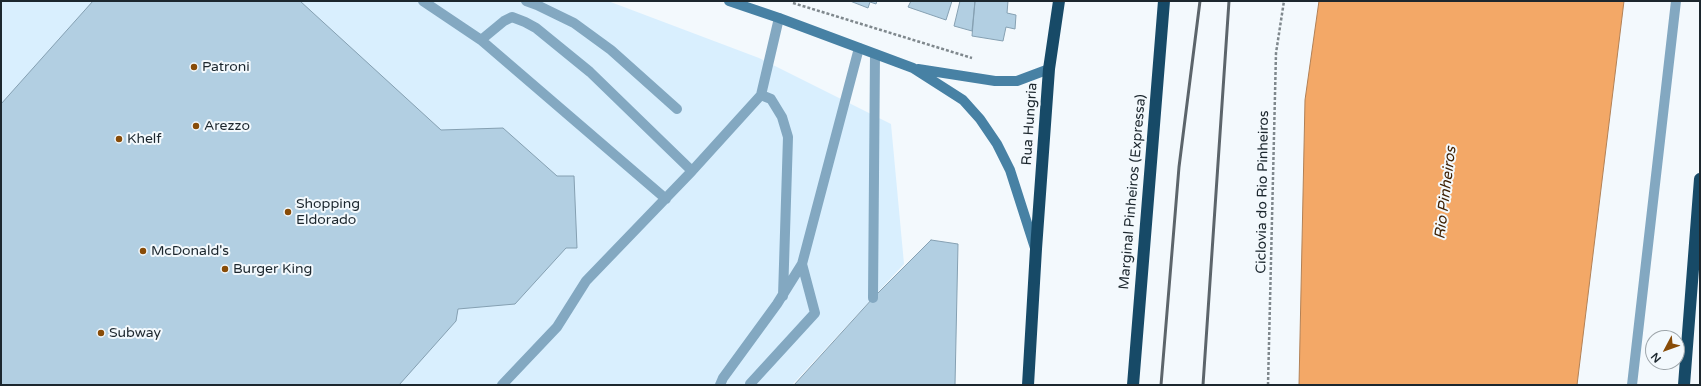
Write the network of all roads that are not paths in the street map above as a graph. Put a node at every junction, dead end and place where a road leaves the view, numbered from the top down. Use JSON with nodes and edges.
{"nodes":[{"id":1,"x":423,"y":1,"type":"edge"},
{"id":2,"x":526,"y":1,"type":"edge"},
{"id":3,"x":729,"y":1,"type":"edge"},
{"id":4,"x":1059,"y":1,"type":"edge"},
{"id":5,"x":1164,"y":1,"type":"edge"},
{"id":6,"x":1676,"y":1,"type":"edge"},
{"id":7,"x":779,"y":18,"type":"junction"},
{"id":8,"x":482,"y":40,"type":"junction"},
{"id":9,"x":859,"y":48,"type":"junction"},
{"id":10,"x":875,"y":54,"type":"junction"},
{"id":11,"x":913,"y":68,"type":"junction"},
{"id":12,"x":1048,"y":69,"type":"junction"},
{"id":13,"x":761,"y":95,"type":"junction"},
{"id":14,"x":677,"y":109,"type":"dead end"},
{"id":15,"x":692,"y":171,"type":"junction"},
{"id":16,"x":1700,"y":179,"type":"edge"},
{"id":17,"x":666,"y":199,"type":"junction"},
{"id":18,"x":1036,"y":249,"type":"junction"},
{"id":19,"x":802,"y":264,"type":"junction"},
{"id":20,"x":783,"y":296,"type":"junction"},
{"id":21,"x":873,"y":298,"type":"dead end"},
{"id":22,"x":750,"y":384,"type":"edge"},
{"id":23,"x":502,"y":385,"type":"edge"},
{"id":24,"x":720,"y":385,"type":"edge"},
{"id":25,"x":1028,"y":385,"type":"edge"},
{"id":26,"x":1133,"y":385,"type":"edge"},
{"id":27,"x":1632,"y":385,"type":"edge"},
{"id":28,"x":1684,"y":385,"type":"edge"}],
"edges":[{"from":1,"to":8,"type":"lane"},
{"from":2,"to":14,"type":"lane"},
{"from":3,"to":7,"type":"street"},
{"from":4,"to":12,"type":"highway","name":"Rua Hungria"},
{"from":5,"to":26,"type":"highway","name":"Marginal Pinheiros (Expressa)"},
{"from":6,"to":27,"type":"lane"},
{"from":7,"to":9,"type":"street"},
{"from":7,"to":13,"type":"lane"},
{"from":8,"to":15,"type":"lane"},
{"from":8,"to":17,"type":"lane"},
{"from":9,"to":10,"type":"street"},
{"from":9,"to":19,"type":"lane"},
{"from":10,"to":11,"type":"street"},
{"from":10,"to":21,"type":"lane"},
{"from":11,"to":12,"type":"street"},
{"from":11,"to":18,"type":"street"},
{"from":12,"to":18,"type":"highway","name":"Rua Hungria"},
{"from":13,"to":15,"type":"lane"},
{"from":13,"to":20,"type":"lane"},
{"from":15,"to":17,"type":"lane"},
{"from":16,"to":28,"type":"highway"},
{"from":17,"to":23,"type":"lane"},
{"from":18,"to":25,"type":"highway","name":"Rua Hungria"},
{"from":19,"to":20,"type":"lane"},
{"from":19,"to":22,"type":"lane"},
{"from":20,"to":24,"type":"lane"}]}
